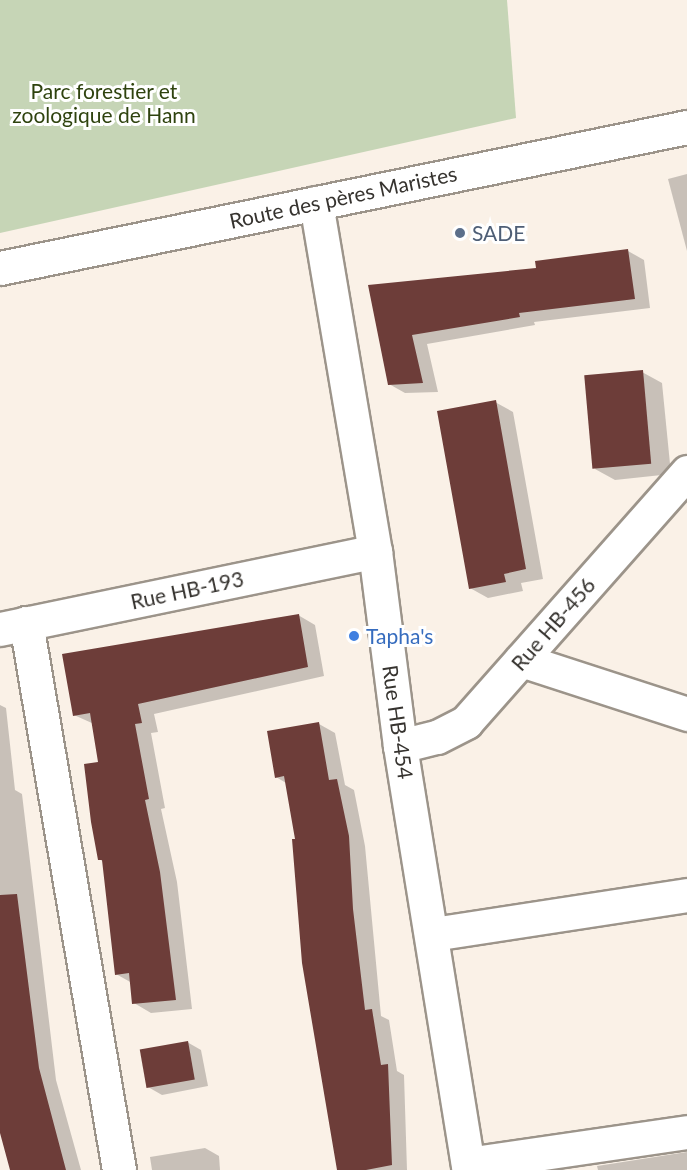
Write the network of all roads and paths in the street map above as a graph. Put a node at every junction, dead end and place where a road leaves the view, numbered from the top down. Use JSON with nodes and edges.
{"nodes":[{"id":1,"x":687,"y":127,"type":"edge"},
{"id":2,"x":316,"y":203,"type":"junction"},
{"id":3,"x":0,"y":268,"type":"edge"},
{"id":4,"x":687,"y":473,"type":"edge"},
{"id":5,"x":375,"y":551,"type":"junction"},
{"id":6,"x":13,"y":626,"type":"edge"},
{"id":7,"x":521,"y":660,"type":"junction"},
{"id":8,"x":687,"y":714,"type":"edge"},
{"id":9,"x":400,"y":746,"type":"junction"},
{"id":10,"x":687,"y":895,"type":"edge"},
{"id":11,"x":433,"y":934,"type":"junction"},
{"id":12,"x":687,"y":1132,"type":"edge"},
{"id":13,"x":469,"y":1167,"type":"edge"},
{"id":14,"x":119,"y":1170,"type":"edge"}],
"edges":[{"from":1,"to":2,"type":"street","name":"Route des pères Maristes"},
{"from":2,"to":3,"type":"street","name":"Route des pères Maristes"},
{"from":2,"to":5,"type":"street","name":"Rue HB-454"},
{"from":4,"to":7,"type":"street","name":"Rue HB-456"},
{"from":5,"to":6,"type":"street","name":"Rue HB-193"},
{"from":5,"to":9,"type":"street","name":"Rue HB-454"},
{"from":6,"to":14,"type":"street"},
{"from":7,"to":8,"type":"street"},
{"from":7,"to":9,"type":"street","name":"Rue HB-456"},
{"from":9,"to":11,"type":"street","name":"Rue HB-454"},
{"from":10,"to":11,"type":"street"},
{"from":11,"to":13,"type":"street","name":"Rue HB-454"},
{"from":12,"to":13,"type":"street"}]}
